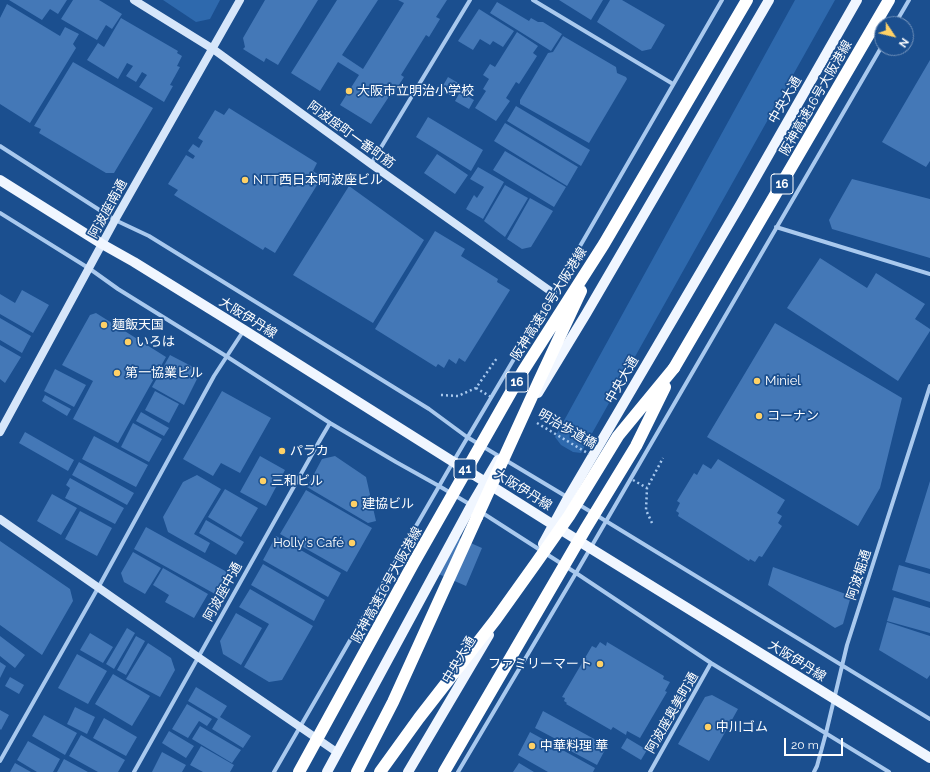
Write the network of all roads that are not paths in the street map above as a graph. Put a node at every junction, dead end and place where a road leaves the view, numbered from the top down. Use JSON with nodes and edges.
{"nodes":[{"id":1,"x":134,"y":0,"type":"edge"},
{"id":2,"x":240,"y":0,"type":"edge"},
{"id":3,"x":470,"y":0,"type":"edge"},
{"id":4,"x":533,"y":0,"type":"edge"},
{"id":5,"x":722,"y":0,"type":"edge"},
{"id":6,"x":746,"y":0,"type":"edge"},
{"id":7,"x":769,"y":0,"type":"edge"},
{"id":8,"x":857,"y":0,"type":"edge"},
{"id":9,"x":889,"y":0,"type":"edge"},
{"id":10,"x":909,"y":0,"type":"edge"},
{"id":11,"x":900,"y":16,"type":"edge"},
{"id":12,"x":212,"y":49,"type":"junction"},
{"id":13,"x":876,"y":56,"type":"edge"},
{"id":14,"x":673,"y":84,"type":"junction"},
{"id":15,"x":0,"y":146,"type":"edge"},
{"id":16,"x":371,"y":164,"type":"junction"},
{"id":17,"x":0,"y":180,"type":"edge"},
{"id":18,"x":0,"y":213,"type":"edge"},
{"id":19,"x":115,"y":220,"type":"junction"},
{"id":20,"x":776,"y":227,"type":"junction"},
{"id":21,"x":102,"y":244,"type":"junction"},
{"id":22,"x":604,"y":244,"type":"junction"},
{"id":23,"x":90,"y":269,"type":"junction"},
{"id":24,"x":930,"y":274,"type":"edge"},
{"id":25,"x":553,"y":293,"type":"junction"},
{"id":26,"x":244,"y":330,"type":"junction"},
{"id":27,"x":226,"y":356,"type":"junction"},
{"id":28,"x":674,"y":368,"type":"junction"},
{"id":29,"x":930,"y":386,"type":"edge"},
{"id":30,"x":330,"y":423,"type":"junction"},
{"id":31,"x":0,"y":432,"type":"edge"},
{"id":32,"x":468,"y":437,"type":"junction"},
{"id":33,"x":500,"y":457,"type":"junction"},
{"id":34,"x":453,"y":462,"type":"junction"},
{"id":35,"x":485,"y":481,"type":"junction"},
{"id":36,"x":439,"y":486,"type":"junction"},
{"id":37,"x":568,"y":498,"type":"junction"},
{"id":38,"x":471,"y":506,"type":"junction"},
{"id":39,"x":0,"y":519,"type":"edge"},
{"id":40,"x":606,"y":520,"type":"junction"},
{"id":41,"x":554,"y":525,"type":"junction"},
{"id":42,"x":590,"y":548,"type":"junction"},
{"id":43,"x":540,"y":550,"type":"junction"},
{"id":44,"x":576,"y":573,"type":"junction"},
{"id":45,"x":98,"y":588,"type":"junction"},
{"id":46,"x":198,"y":658,"type":"junction"},
{"id":47,"x":711,"y":663,"type":"junction"},
{"id":48,"x":841,"y":664,"type":"junction"},
{"id":49,"x":833,"y":699,"type":"junction"},
{"id":50,"x":930,"y":719,"type":"edge"},
{"id":51,"x":299,"y":726,"type":"junction"},
{"id":52,"x":826,"y":733,"type":"junction"},
{"id":53,"x":338,"y":753,"type":"junction"},
{"id":54,"x":930,"y":758,"type":"edge"},
{"id":55,"x":0,"y":761,"type":"edge"},
{"id":56,"x":134,"y":772,"type":"edge"},
{"id":57,"x":274,"y":772,"type":"edge"},
{"id":58,"x":299,"y":772,"type":"edge"},
{"id":59,"x":328,"y":772,"type":"edge"},
{"id":60,"x":357,"y":772,"type":"edge"},
{"id":61,"x":380,"y":772,"type":"edge"},
{"id":62,"x":408,"y":772,"type":"edge"},
{"id":63,"x":444,"y":772,"type":"edge"},
{"id":64,"x":458,"y":772,"type":"edge"},
{"id":65,"x":650,"y":772,"type":"edge"},
{"id":66,"x":814,"y":772,"type":"edge"},
{"id":67,"x":889,"y":772,"type":"edge"}],
"edges":[{"from":1,"to":12,"type":"street","name":"阿波座町一番町筋"},
{"from":2,"to":12,"type":"street","name":"阿波座南通"},
{"from":3,"to":16,"type":"street"},
{"from":4,"to":14,"type":"street"},
{"from":5,"to":14,"type":"street"},
{"from":6,"to":22,"type":"highway","name":"阪神高速16号大阪港線","number":"16","bridge":true},
{"from":7,"to":33,"type":"main road"},
{"from":8,"to":37,"type":"main road","name":"中央大通"},
{"from":9,"to":28,"type":"highway","name":"阪神高速16号大阪港線","number":"16"},
{"from":10,"to":11,"type":"street"},
{"from":12,"to":16,"type":"street","name":"阿波座町一番町筋"},
{"from":12,"to":19,"type":"street","name":"阿波座南通"},
{"from":13,"to":20,"type":"street"},
{"from":14,"to":25,"type":"street"},
{"from":15,"to":19,"type":"street"},
{"from":16,"to":25,"type":"street","name":"阿波座町一番町筋"},
{"from":17,"to":21,"type":"main road","name":"大阪伊丹線","number":"41"},
{"from":18,"to":23,"type":"street"},
{"from":19,"to":21,"type":"street","name":"阿波座南通"},
{"from":19,"to":32,"type":"street"},
{"from":20,"to":24,"type":"street"},
{"from":20,"to":40,"type":"street"},
{"from":21,"to":23,"type":"street","name":"阿波座南通"},
{"from":21,"to":26,"type":"main road","name":"大阪伊丹線","number":"41"},
{"from":22,"to":58,"type":"highway","name":"阪神高速16号大阪港線","number":"16","bridge":true},
{"from":22,"to":60,"type":"highway","bridge":true},
{"from":23,"to":27,"type":"street"},
{"from":23,"to":31,"type":"street","name":"阿波座南通"},
{"from":25,"to":32,"type":"street"},
{"from":26,"to":27,"type":"street"},
{"from":26,"to":34,"type":"main road","name":"大阪伊丹線","number":"41"},
{"from":27,"to":30,"type":"street"},
{"from":27,"to":45,"type":"street"},
{"from":28,"to":61,"type":"highway","bridge":true},
{"from":28,"to":63,"type":"highway","name":"阪神高速16号大阪港線","number":"16","bridge":true},
{"from":29,"to":48,"type":"street","name":"阿波堀通"},
{"from":30,"to":36,"type":"street"},
{"from":30,"to":46,"type":"street","name":"阿波座中通"},
{"from":32,"to":33,"type":"street"},
{"from":32,"to":34,"type":"street"},
{"from":33,"to":35,"type":"main road"},
{"from":33,"to":37,"type":"street"},
{"from":34,"to":35,"type":"main road","name":"大阪伊丹線","number":"41"},
{"from":34,"to":36,"type":"street"},
{"from":35,"to":38,"type":"main road"},
{"from":35,"to":41,"type":"main road","name":"大阪伊丹線","number":"41"},
{"from":36,"to":38,"type":"street"},
{"from":36,"to":51,"type":"street"},
{"from":37,"to":40,"type":"street"},
{"from":37,"to":41,"type":"main road","name":"中央大通"},
{"from":38,"to":43,"type":"street"},
{"from":38,"to":53,"type":"main road"},
{"from":39,"to":45,"type":"street"},
{"from":40,"to":42,"type":"street"},
{"from":40,"to":48,"type":"street"},
{"from":41,"to":42,"type":"main road","name":"大阪伊丹線","number":"41"},
{"from":41,"to":43,"type":"main road","name":"中央大通"},
{"from":42,"to":44,"type":"street"},
{"from":42,"to":49,"type":"main road","name":"大阪伊丹線","number":"41"},
{"from":43,"to":44,"type":"street"},
{"from":43,"to":62,"type":"main road","name":"中央大通"},
{"from":44,"to":47,"type":"street"},
{"from":44,"to":64,"type":"street"},
{"from":45,"to":46,"type":"street"},
{"from":45,"to":55,"type":"street"},
{"from":46,"to":51,"type":"street"},
{"from":46,"to":56,"type":"street","name":"阿波座中通"},
{"from":47,"to":52,"type":"street"},
{"from":47,"to":65,"type":"street","name":"阿波座奥美町通"},
{"from":48,"to":49,"type":"street","name":"阿波堀通"},
{"from":48,"to":50,"type":"street"},
{"from":49,"to":52,"type":"street","name":"阿波堀通"},
{"from":49,"to":54,"type":"main road","name":"大阪伊丹線","number":"41"},
{"from":51,"to":53,"type":"street"},
{"from":51,"to":57,"type":"street"},
{"from":52,"to":66,"type":"street","name":"阿波堀通"},
{"from":52,"to":67,"type":"street"},
{"from":53,"to":59,"type":"main road"}]}
